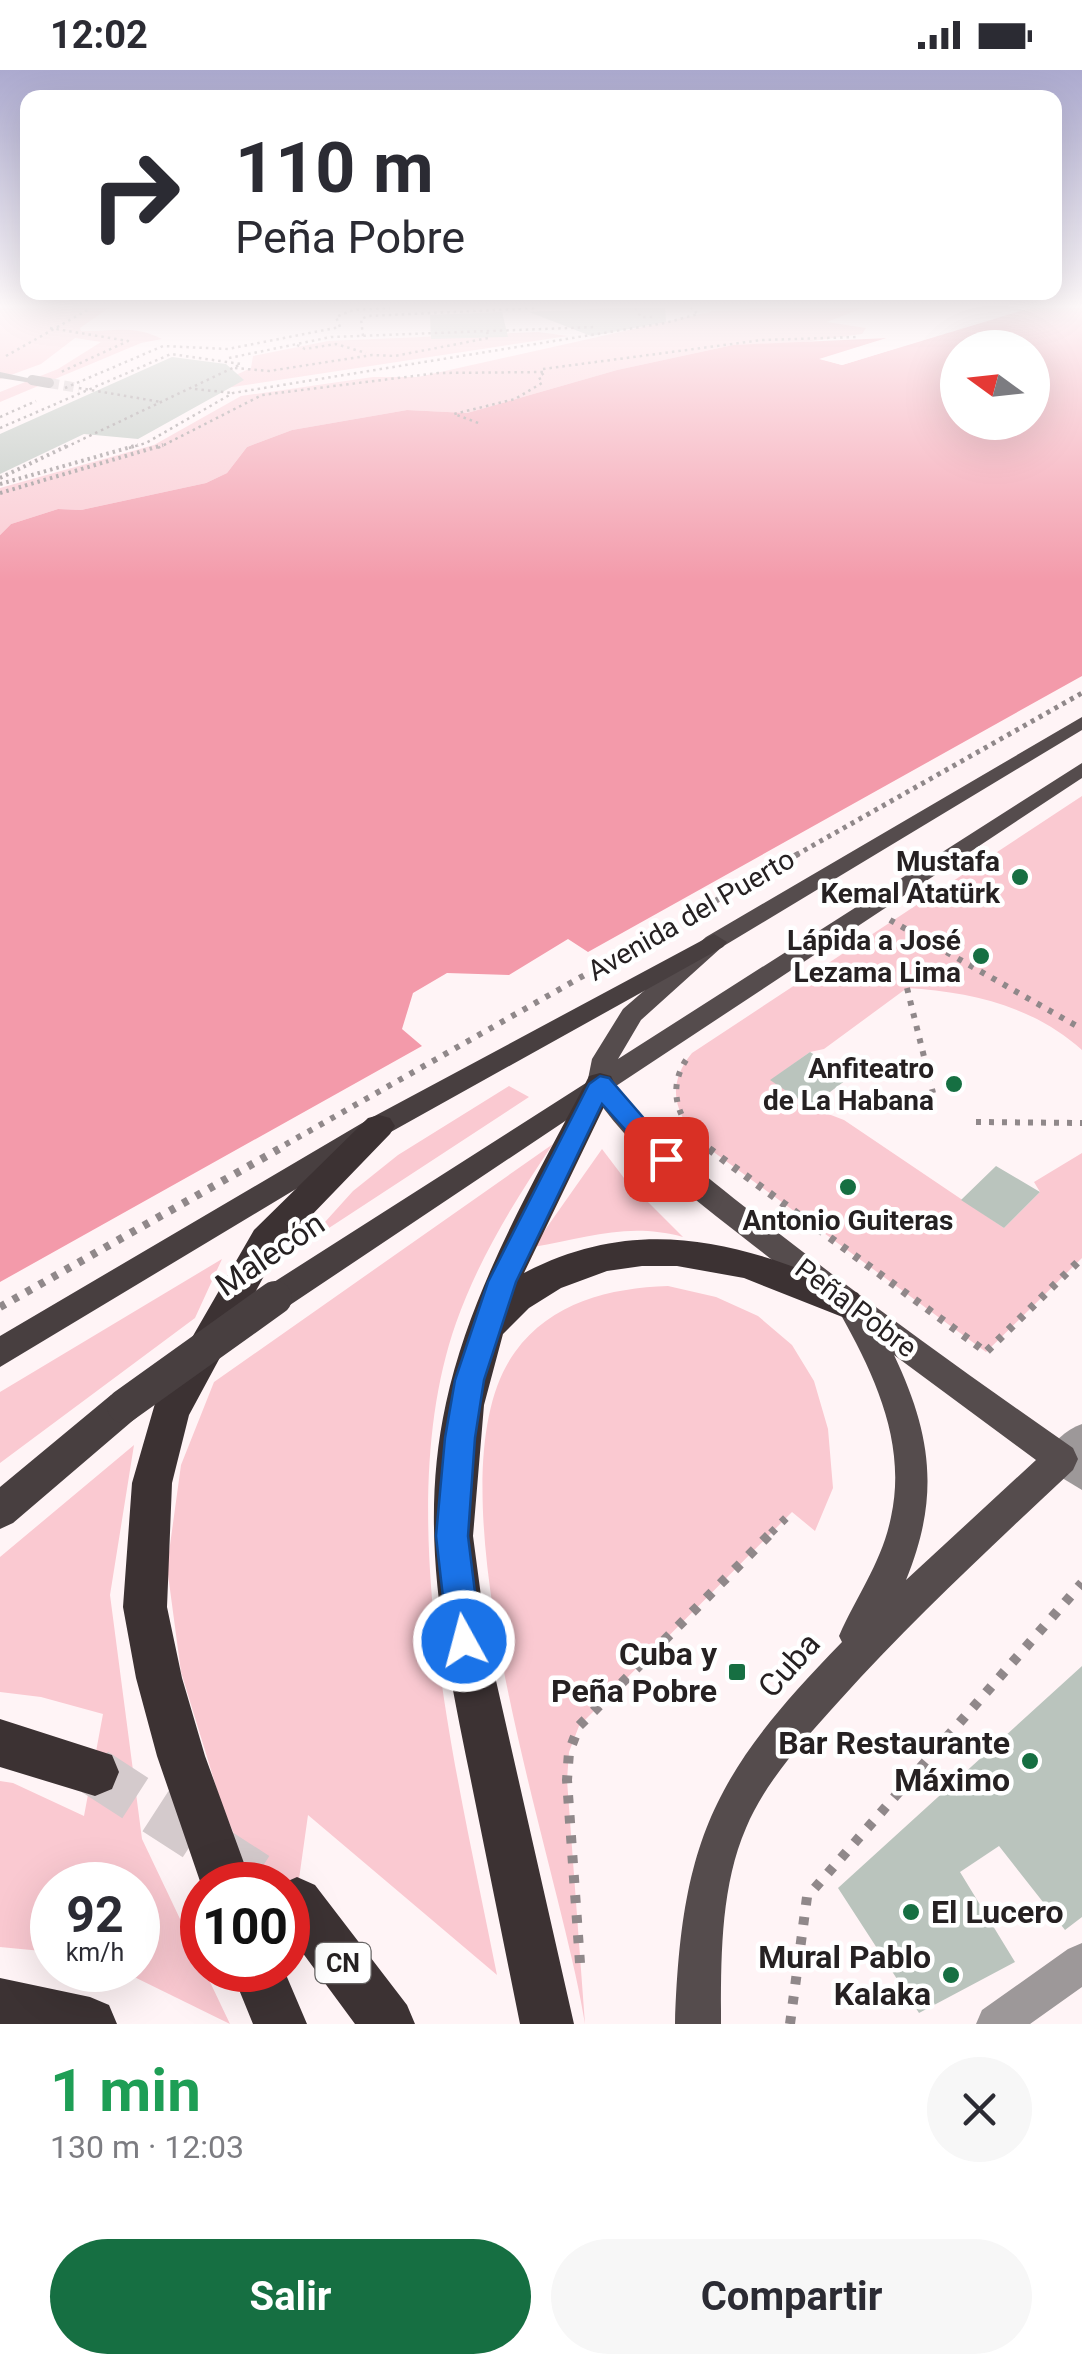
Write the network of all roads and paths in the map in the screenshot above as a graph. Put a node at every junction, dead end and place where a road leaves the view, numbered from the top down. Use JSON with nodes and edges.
{"nodes":[{"id":1,"x":68,"y":399,"type":"edge"},
{"id":2,"x":144,"y":399,"type":"edge"},
{"id":3,"x":166,"y":399,"type":"edge"},
{"id":4,"x":222,"y":399,"type":"edge"},
{"id":5,"x":256,"y":399,"type":"edge"},
{"id":6,"x":514,"y":399,"type":"edge"},
{"id":7,"x":36,"y":401,"type":"dead end"},
{"id":8,"x":160,"y":402,"type":"junction"},
{"id":9,"x":0,"y":417,"type":"edge"},
{"id":10,"x":481,"y":424,"type":"dead end"},
{"id":11,"x":0,"y":428,"type":"edge"},
{"id":12,"x":0,"y":478,"type":"edge"},
{"id":13,"x":0,"y":484,"type":"edge"},
{"id":14,"x":0,"y":494,"type":"edge"},
{"id":15,"x":1082,"y":693,"type":"edge"},
{"id":16,"x":1082,"y":722,"type":"edge"},
{"id":17,"x":1082,"y":769,"type":"edge"},
{"id":18,"x":867,"y":908,"type":"junction"},
{"id":19,"x":908,"y":911,"type":"dead end"},
{"id":20,"x":893,"y":921,"type":"junction"},
{"id":21,"x":877,"y":931,"type":"dead end"},
{"id":22,"x":714,"y":942,"type":"junction"},
{"id":23,"x":907,"y":988,"type":"dead end"},
{"id":24,"x":1082,"y":1029,"type":"edge"},
{"id":25,"x":692,"y":1053,"type":"dead end"},
{"id":26,"x":600,"y":1084,"type":"junction"},
{"id":27,"x":932,"y":1093,"type":"dead end"},
{"id":28,"x":976,"y":1122,"type":"dead end"},
{"id":29,"x":1082,"y":1123,"type":"edge"},
{"id":30,"x":380,"y":1126,"type":"junction"},
{"id":31,"x":1082,"y":1258,"type":"edge"},
{"id":32,"x":846,"y":1303,"type":"junction"},
{"id":33,"x":0,"y":1306,"type":"edge"},
{"id":34,"x":483,"y":1336,"type":"junction"},
{"id":35,"x":0,"y":1352,"type":"edge"},
{"id":36,"x":1075,"y":1458,"type":"edge"},
{"id":37,"x":0,"y":1511,"type":"edge"},
{"id":38,"x":792,"y":1512,"type":"dead end"},
{"id":39,"x":1082,"y":1583,"type":"edge"},
{"id":40,"x":826,"y":1687,"type":"junction"},
{"id":41,"x":0,"y":1743,"type":"edge"},
{"id":42,"x":96,"y":1772,"type":"tunnel mouth"},
{"id":43,"x":219,"y":1862,"type":"edge"},
{"id":44,"x":310,"y":1920,"type":"edge"},
{"id":45,"x":1082,"y":1963,"type":"edge"},
{"id":46,"x":580,"y":1968,"type":"dead end"},
{"id":47,"x":266,"y":1992,"type":"edge"},
{"id":48,"x":0,"y":2005,"type":"edge"},
{"id":49,"x":90,"y":2024,"type":"edge"},
{"id":50,"x":280,"y":2024,"type":"edge"},
{"id":51,"x":388,"y":2024,"type":"edge"},
{"id":52,"x":547,"y":2024,"type":"edge"},
{"id":53,"x":698,"y":2024,"type":"edge"},
{"id":54,"x":790,"y":2024,"type":"edge"},
{"id":55,"x":996,"y":2024,"type":"edge"}],
"edges":[{"from":1,"to":11,"type":"path"},
{"from":2,"to":8,"type":"path"},
{"from":3,"to":8,"type":"path"},
{"from":4,"to":13,"type":"path"},
{"from":5,"to":14,"type":"path"},
{"from":6,"to":10,"type":"path"},
{"from":7,"to":9,"type":"path"},
{"from":8,"to":12,"type":"path"},
{"from":15,"to":33,"type":"path"},
{"from":16,"to":22,"type":"main road","name":"Avenida del Puerto"},
{"from":17,"to":18,"type":"main road"},
{"from":18,"to":20,"type":"path"},
{"from":18,"to":26,"type":"main road"},
{"from":19,"to":20,"type":"path"},
{"from":20,"to":21,"type":"path"},
{"from":20,"to":24,"type":"path"},
{"from":22,"to":26,"type":"main road"},
{"from":22,"to":30,"type":"highway","name":"Avenida del Puerto"},
{"from":23,"to":27,"type":"path"},
{"from":25,"to":31,"type":"path"},
{"from":26,"to":32,"type":"main road","name":"Peña Pobre"},
{"from":26,"to":34,"type":"highway"},
{"from":26,"to":37,"type":"highway","name":"Malecón","bridge":true},
{"from":28,"to":29,"type":"path"},
{"from":30,"to":35,"type":"highway","name":"Malecón"},
{"from":30,"to":43,"type":"highway"},
{"from":32,"to":34,"type":"highway"},
{"from":32,"to":36,"type":"main road","name":"Peña Pobre"},
{"from":32,"to":40,"type":"main road"},
{"from":34,"to":52,"type":"highway"},
{"from":36,"to":40,"type":"main road","name":"Cuba"},
{"from":38,"to":46,"type":"path"},
{"from":39,"to":54,"type":"path"},
{"from":40,"to":53,"type":"main road","name":"Cuba"},
{"from":41,"to":42,"type":"highway"},
{"from":44,"to":51,"type":"highway","number":"CN"},
{"from":45,"to":55,"type":"street"},
{"from":47,"to":50,"type":"highway"},
{"from":48,"to":49,"type":"highway"}]}
